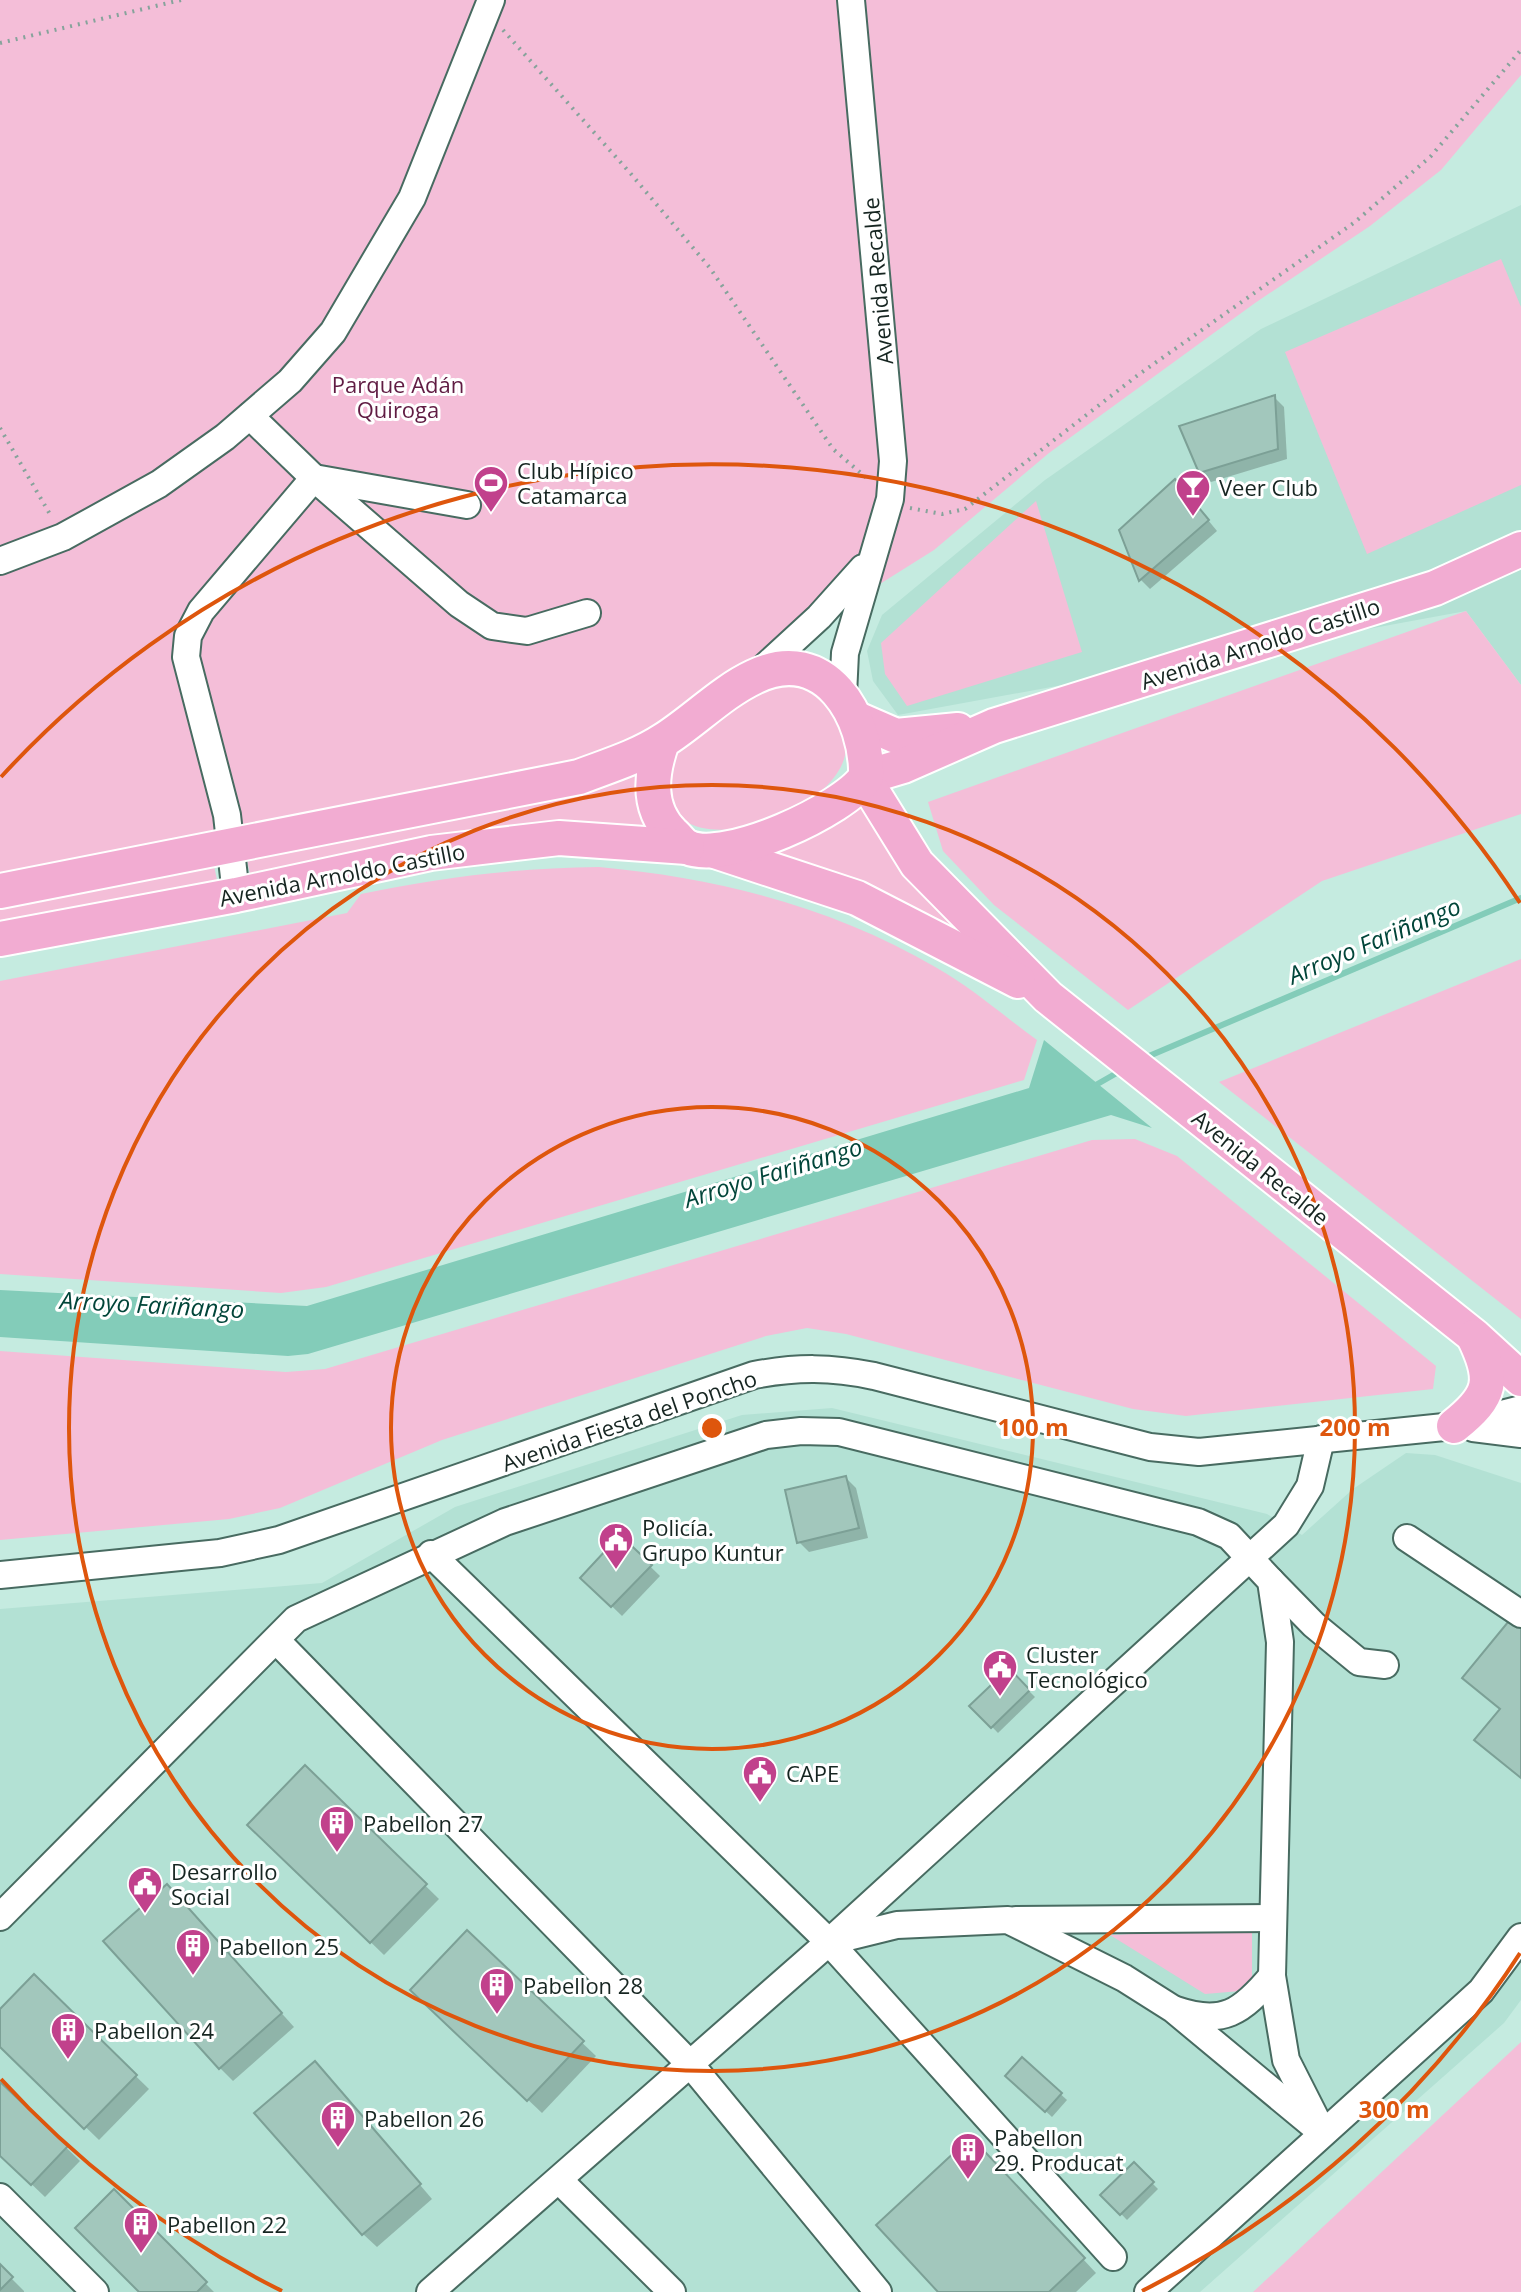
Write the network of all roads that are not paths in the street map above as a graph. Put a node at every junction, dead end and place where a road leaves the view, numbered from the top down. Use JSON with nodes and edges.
{"nodes":[{"id":1,"x":851,"y":0,"type":"edge"},
{"id":2,"x":489,"y":7,"type":"edge"},
{"id":3,"x":250,"y":416,"type":"junction"},
{"id":4,"x":314,"y":478,"type":"junction"},
{"id":5,"x":467,"y":505,"type":"dead end"},
{"id":6,"x":1521,"y":549,"type":"edge"},
{"id":7,"x":871,"y":560,"type":"junction"},
{"id":8,"x":0,"y":561,"type":"edge"},
{"id":9,"x":587,"y":613,"type":"dead end"},
{"id":10,"x":754,"y":677,"type":"junction"},
{"id":11,"x":850,"y":707,"type":"junction"},
{"id":12,"x":994,"y":726,"type":"junction"},
{"id":13,"x":662,"y":742,"type":"junction"},
{"id":14,"x":865,"y":779,"type":"junction"},
{"id":15,"x":229,"y":847,"type":"junction"},
{"id":16,"x":699,"y":848,"type":"junction"},
{"id":17,"x":0,"y":891,"type":"edge"},
{"id":18,"x":236,"y":895,"type":"junction"},
{"id":19,"x":0,"y":939,"type":"edge"},
{"id":20,"x":1048,"y":997,"type":"junction"},
{"id":21,"x":1474,"y":1336,"type":"junction"},
{"id":22,"x":1521,"y":1358,"type":"edge"},
{"id":23,"x":1521,"y":1379,"type":"edge"},
{"id":24,"x":1521,"y":1409,"type":"edge"},
{"id":25,"x":1454,"y":1426,"type":"junction"},
{"id":26,"x":1521,"y":1434,"type":"edge"},
{"id":27,"x":1321,"y":1439,"type":"junction"},
{"id":28,"x":1407,"y":1538,"type":"dead end"},
{"id":29,"x":431,"y":1554,"type":"junction"},
{"id":30,"x":1250,"y":1558,"type":"junction"},
{"id":31,"x":0,"y":1575,"type":"edge"},
{"id":32,"x":1271,"y":1581,"type":"junction"},
{"id":33,"x":1521,"y":1614,"type":"edge"},
{"id":34,"x":276,"y":1640,"type":"junction"},
{"id":35,"x":1385,"y":1665,"type":"dead end"},
{"id":36,"x":0,"y":1917,"type":"edge"},
{"id":37,"x":1272,"y":1918,"type":"junction"},
{"id":38,"x":1008,"y":1920,"type":"junction"},
{"id":39,"x":1521,"y":1937,"type":"edge"},
{"id":40,"x":829,"y":1942,"type":"junction"},
{"id":41,"x":1272,"y":1976,"type":"junction"},
{"id":42,"x":1173,"y":2009,"type":"junction"},
{"id":43,"x":691,"y":2065,"type":"junction"},
{"id":44,"x":1323,"y":2133,"type":"junction"},
{"id":45,"x":559,"y":2180,"type":"junction"},
{"id":46,"x":0,"y":2197,"type":"edge"},
{"id":47,"x":1113,"y":2257,"type":"dead end"},
{"id":48,"x":95,"y":2292,"type":"edge"},
{"id":49,"x":430,"y":2292,"type":"edge"},
{"id":50,"x":672,"y":2292,"type":"edge"},
{"id":51,"x":878,"y":2292,"type":"edge"},
{"id":52,"x":1148,"y":2292,"type":"edge"}],
"edges":[{"from":1,"to":7,"type":"street","name":"Avenida Recalde"},
{"from":2,"to":3,"type":"street"},
{"from":3,"to":4,"type":"street"},
{"from":3,"to":8,"type":"street"},
{"from":4,"to":5,"type":"street"},
{"from":4,"to":9,"type":"street"},
{"from":4,"to":15,"type":"street"},
{"from":6,"to":12,"type":"main road","name":"Avenida Arnoldo Castillo"},
{"from":7,"to":10,"type":"street","name":"Avenida Recalde"},
{"from":7,"to":11,"type":"street","name":"Avenida Recalde"},
{"from":10,"to":11,"type":"main road"},
{"from":10,"to":13,"type":"main road"},
{"from":11,"to":12,"type":"main road","name":"Avenida Arnoldo Castillo"},
{"from":11,"to":14,"type":"main road"},
{"from":12,"to":14,"type":"main road","name":"Avenida Arnoldo Castillo"},
{"from":13,"to":15,"type":"main road"},
{"from":13,"to":16,"type":"main road"},
{"from":14,"to":16,"type":"main road"},
{"from":14,"to":20,"type":"main road","name":"Avenida Recalde"},
{"from":15,"to":17,"type":"main road"},
{"from":15,"to":18,"type":"street"},
{"from":16,"to":18,"type":"main road","name":"Avenida Arnoldo Castillo"},
{"from":16,"to":20,"type":"main road","name":"Avenida Recalde"},
{"from":18,"to":19,"type":"main road","name":"Avenida Arnoldo Castillo"},
{"from":20,"to":21,"type":"main road","name":"Avenida Recalde"},
{"from":21,"to":22,"type":"main road","name":"Avenida Recalde"},
{"from":21,"to":23,"type":"main road","name":"Avenida Recalde"},
{"from":21,"to":25,"type":"main road"},
{"from":24,"to":25,"type":"street","name":"Avenida Fiesta del Poncho"},
{"from":25,"to":26,"type":"street","name":"Avenida Fiesta del Poncho"},
{"from":25,"to":27,"type":"street","name":"Avenida Fiesta del Poncho"},
{"from":27,"to":30,"type":"street"},
{"from":27,"to":31,"type":"street","name":"Avenida Fiesta del Poncho"},
{"from":28,"to":33,"type":"street"},
{"from":29,"to":30,"type":"street"},
{"from":29,"to":34,"type":"street"},
{"from":29,"to":40,"type":"street"},
{"from":30,"to":32,"type":"street"},
{"from":30,"to":40,"type":"street"},
{"from":32,"to":35,"type":"street"},
{"from":32,"to":37,"type":"street"},
{"from":34,"to":36,"type":"street"},
{"from":34,"to":43,"type":"street"},
{"from":37,"to":38,"type":"street"},
{"from":37,"to":41,"type":"street"},
{"from":38,"to":40,"type":"street"},
{"from":38,"to":42,"type":"street"},
{"from":39,"to":44,"type":"street"},
{"from":40,"to":43,"type":"street"},
{"from":40,"to":47,"type":"street"},
{"from":41,"to":42,"type":"street"},
{"from":41,"to":44,"type":"street"},
{"from":42,"to":44,"type":"street"},
{"from":43,"to":45,"type":"street"},
{"from":43,"to":51,"type":"street"},
{"from":44,"to":52,"type":"street"},
{"from":45,"to":49,"type":"street"},
{"from":45,"to":50,"type":"street"},
{"from":46,"to":48,"type":"street"}]}
